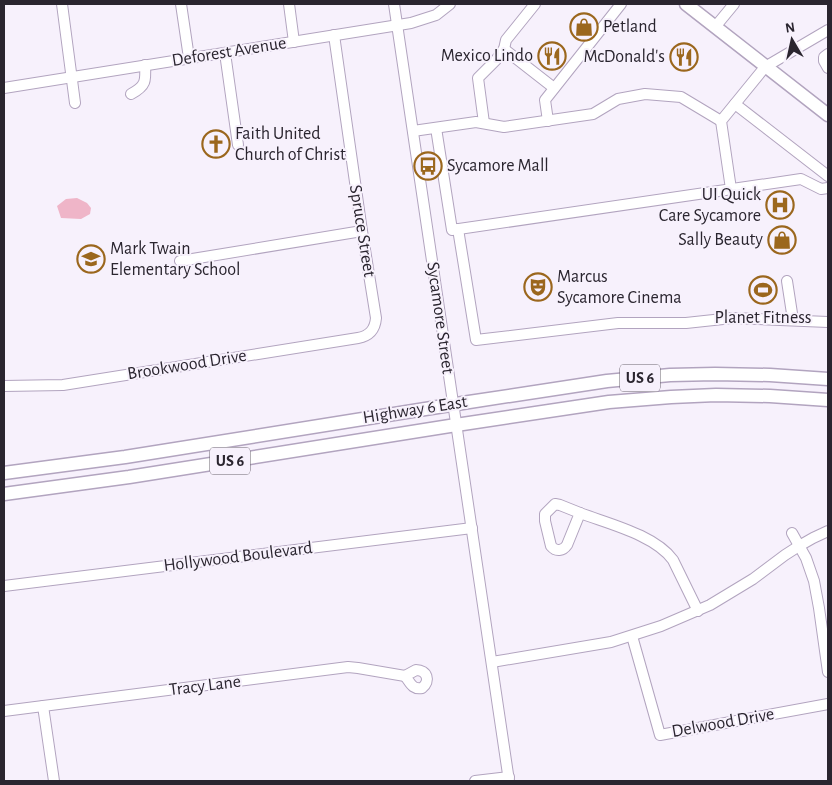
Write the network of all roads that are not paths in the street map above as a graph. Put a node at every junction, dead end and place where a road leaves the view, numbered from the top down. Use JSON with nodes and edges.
{"nodes":[{"id":1,"x":62,"y":4,"type":"edge"},
{"id":2,"x":181,"y":4,"type":"edge"},
{"id":3,"x":289,"y":4,"type":"edge"},
{"id":4,"x":394,"y":4,"type":"edge"},
{"id":5,"x":450,"y":4,"type":"edge"},
{"id":6,"x":535,"y":4,"type":"edge"},
{"id":7,"x":622,"y":4,"type":"edge"},
{"id":8,"x":686,"y":4,"type":"edge"},
{"id":9,"x":734,"y":4,"type":"edge"},
{"id":10,"x":397,"y":25,"type":"junction"},
{"id":11,"x":715,"y":27,"type":"junction"},
{"id":12,"x":828,"y":30,"type":"edge"},
{"id":13,"x":334,"y":35,"type":"junction"},
{"id":14,"x":294,"y":42,"type":"junction"},
{"id":15,"x":504,"y":49,"type":"junction"},
{"id":16,"x":225,"y":53,"type":"junction"},
{"id":17,"x":828,"y":54,"type":"edge"},
{"id":18,"x":189,"y":58,"type":"junction"},
{"id":19,"x":145,"y":66,"type":"junction"},
{"id":20,"x":765,"y":67,"type":"junction"},
{"id":21,"x":828,"y":68,"type":"edge"},
{"id":22,"x":72,"y":77,"type":"junction"},
{"id":23,"x":4,"y":88,"type":"edge"},
{"id":24,"x":554,"y":88,"type":"junction"},
{"id":25,"x":131,"y":94,"type":"dead end"},
{"id":26,"x":75,"y":103,"type":"dead end"},
{"id":27,"x":735,"y":104,"type":"junction"},
{"id":28,"x":828,"y":115,"type":"edge"},
{"id":29,"x":548,"y":121,"type":"junction"},
{"id":30,"x":721,"y":121,"type":"junction"},
{"id":31,"x":484,"y":123,"type":"junction"},
{"id":32,"x":436,"y":128,"type":"junction"},
{"id":33,"x":412,"y":131,"type":"junction"},
{"id":34,"x":238,"y":146,"type":"dead end"},
{"id":35,"x":828,"y":176,"type":"edge"},
{"id":36,"x":828,"y":188,"type":"edge"},
{"id":37,"x":731,"y":189,"type":"junction"},
{"id":38,"x":458,"y":229,"type":"junction"},
{"id":39,"x":362,"y":231,"type":"junction"},
{"id":40,"x":180,"y":261,"type":"dead end"},
{"id":41,"x":787,"y":281,"type":"dead end"},
{"id":42,"x":793,"y":320,"type":"junction"},
{"id":43,"x":828,"y":322,"type":"edge"},
{"id":44,"x":368,"y":334,"type":"joint"},
{"id":45,"x":828,"y":379,"type":"edge"},
{"id":46,"x":4,"y":386,"type":"edge"},
{"id":47,"x":828,"y":400,"type":"edge"},
{"id":48,"x":453,"y":404,"type":"junction"},
{"id":49,"x":456,"y":425,"type":"junction"},
{"id":50,"x":4,"y":473,"type":"edge"},
{"id":51,"x":4,"y":494,"type":"edge"},
{"id":52,"x":580,"y":513,"type":"junction"},
{"id":53,"x":472,"y":528,"type":"junction"},
{"id":54,"x":828,"y":531,"type":"edge"},
{"id":55,"x":792,"y":533,"type":"dead end"},
{"id":56,"x":799,"y":546,"type":"junction"},
{"id":57,"x":4,"y":586,"type":"edge"},
{"id":58,"x":698,"y":611,"type":"junction"},
{"id":59,"x":632,"y":636,"type":"junction"},
{"id":60,"x":492,"y":662,"type":"junction"},
{"id":61,"x":828,"y":672,"type":"edge"},
{"id":62,"x":405,"y":676,"type":"dead end"},
{"id":63,"x":828,"y":704,"type":"edge"},
{"id":64,"x":43,"y":706,"type":"junction"},
{"id":65,"x":4,"y":711,"type":"edge"},
{"id":66,"x":509,"y":779,"type":"edge"},
{"id":67,"x":54,"y":781,"type":"edge"},
{"id":68,"x":475,"y":781,"type":"edge"}],
"edges":[{"from":1,"to":22,"type":"street"},
{"from":2,"to":18,"type":"street"},
{"from":3,"to":14,"type":"street"},
{"from":4,"to":10,"type":"street","name":"Sycamore Street"},
{"from":5,"to":10,"type":"street","name":"Deforest Avenue"},
{"from":6,"to":15,"type":"street"},
{"from":7,"to":24,"type":"street"},
{"from":8,"to":11,"type":"main road"},
{"from":9,"to":11,"type":"street"},
{"from":10,"to":13,"type":"street","name":"Deforest Avenue"},
{"from":10,"to":33,"type":"street","name":"Sycamore Street"},
{"from":11,"to":20,"type":"main road"},
{"from":12,"to":20,"type":"street"},
{"from":13,"to":14,"type":"street","name":"Deforest Avenue"},
{"from":13,"to":39,"type":"street","name":"Spruce Street"},
{"from":14,"to":16,"type":"street","name":"Deforest Avenue"},
{"from":15,"to":24,"type":"street"},
{"from":15,"to":31,"type":"street"},
{"from":16,"to":18,"type":"street","name":"Deforest Avenue"},
{"from":16,"to":34,"type":"street"},
{"from":17,"to":21,"type":"street"},
{"from":18,"to":19,"type":"street","name":"Deforest Avenue"},
{"from":19,"to":22,"type":"street","name":"Deforest Avenue"},
{"from":19,"to":25,"type":"street"},
{"from":20,"to":27,"type":"street"},
{"from":20,"to":28,"type":"main road"},
{"from":22,"to":23,"type":"street","name":"Deforest Avenue"},
{"from":22,"to":26,"type":"street"},
{"from":24,"to":29,"type":"street"},
{"from":27,"to":30,"type":"street"},
{"from":27,"to":35,"type":"street"},
{"from":29,"to":30,"type":"street"},
{"from":29,"to":31,"type":"street"},
{"from":30,"to":37,"type":"street"},
{"from":31,"to":32,"type":"street"},
{"from":32,"to":33,"type":"street"},
{"from":32,"to":38,"type":"street"},
{"from":33,"to":48,"type":"street","name":"Sycamore Street"},
{"from":36,"to":37,"type":"street"},
{"from":37,"to":38,"type":"street"},
{"from":38,"to":42,"type":"street"},
{"from":39,"to":40,"type":"street"},
{"from":39,"to":44,"type":"street","name":"Spruce Street"},
{"from":41,"to":42,"type":"street"},
{"from":42,"to":43,"type":"street"},
{"from":44,"to":46,"type":"street","name":"Brookwood Drive"},
{"from":45,"to":48,"type":"main road","name":"Highway 6 East","number":"US 6"},
{"from":47,"to":49,"type":"main road","name":"Highway 6 East","number":"US 6"},
{"from":48,"to":49,"type":"street","name":"Sycamore Street"},
{"from":48,"to":50,"type":"main road","name":"Highway 6 East","number":"US 6"},
{"from":49,"to":51,"type":"main road","name":"Highway 6 East","number":"US 6"},
{"from":49,"to":53,"type":"street","name":"Sycamore Street"},
{"from":52,"to":52,"type":"street"},
{"from":52,"to":58,"type":"street"},
{"from":53,"to":57,"type":"street","name":"Hollywood Boulevard"},
{"from":53,"to":60,"type":"street","name":"Sycamore Street"},
{"from":54,"to":56,"type":"street"},
{"from":55,"to":56,"type":"street"},
{"from":56,"to":58,"type":"street"},
{"from":56,"to":61,"type":"street"},
{"from":58,"to":59,"type":"street"},
{"from":59,"to":60,"type":"street"},
{"from":59,"to":63,"type":"street","name":"Delwood Drive"},
{"from":60,"to":66,"type":"street","name":"Sycamore Street"},
{"from":62,"to":64,"type":"street","name":"Tracy Lane"},
{"from":64,"to":65,"type":"street","name":"Tracy Lane"},
{"from":64,"to":67,"type":"street"},
{"from":66,"to":68,"type":"street"}]}
